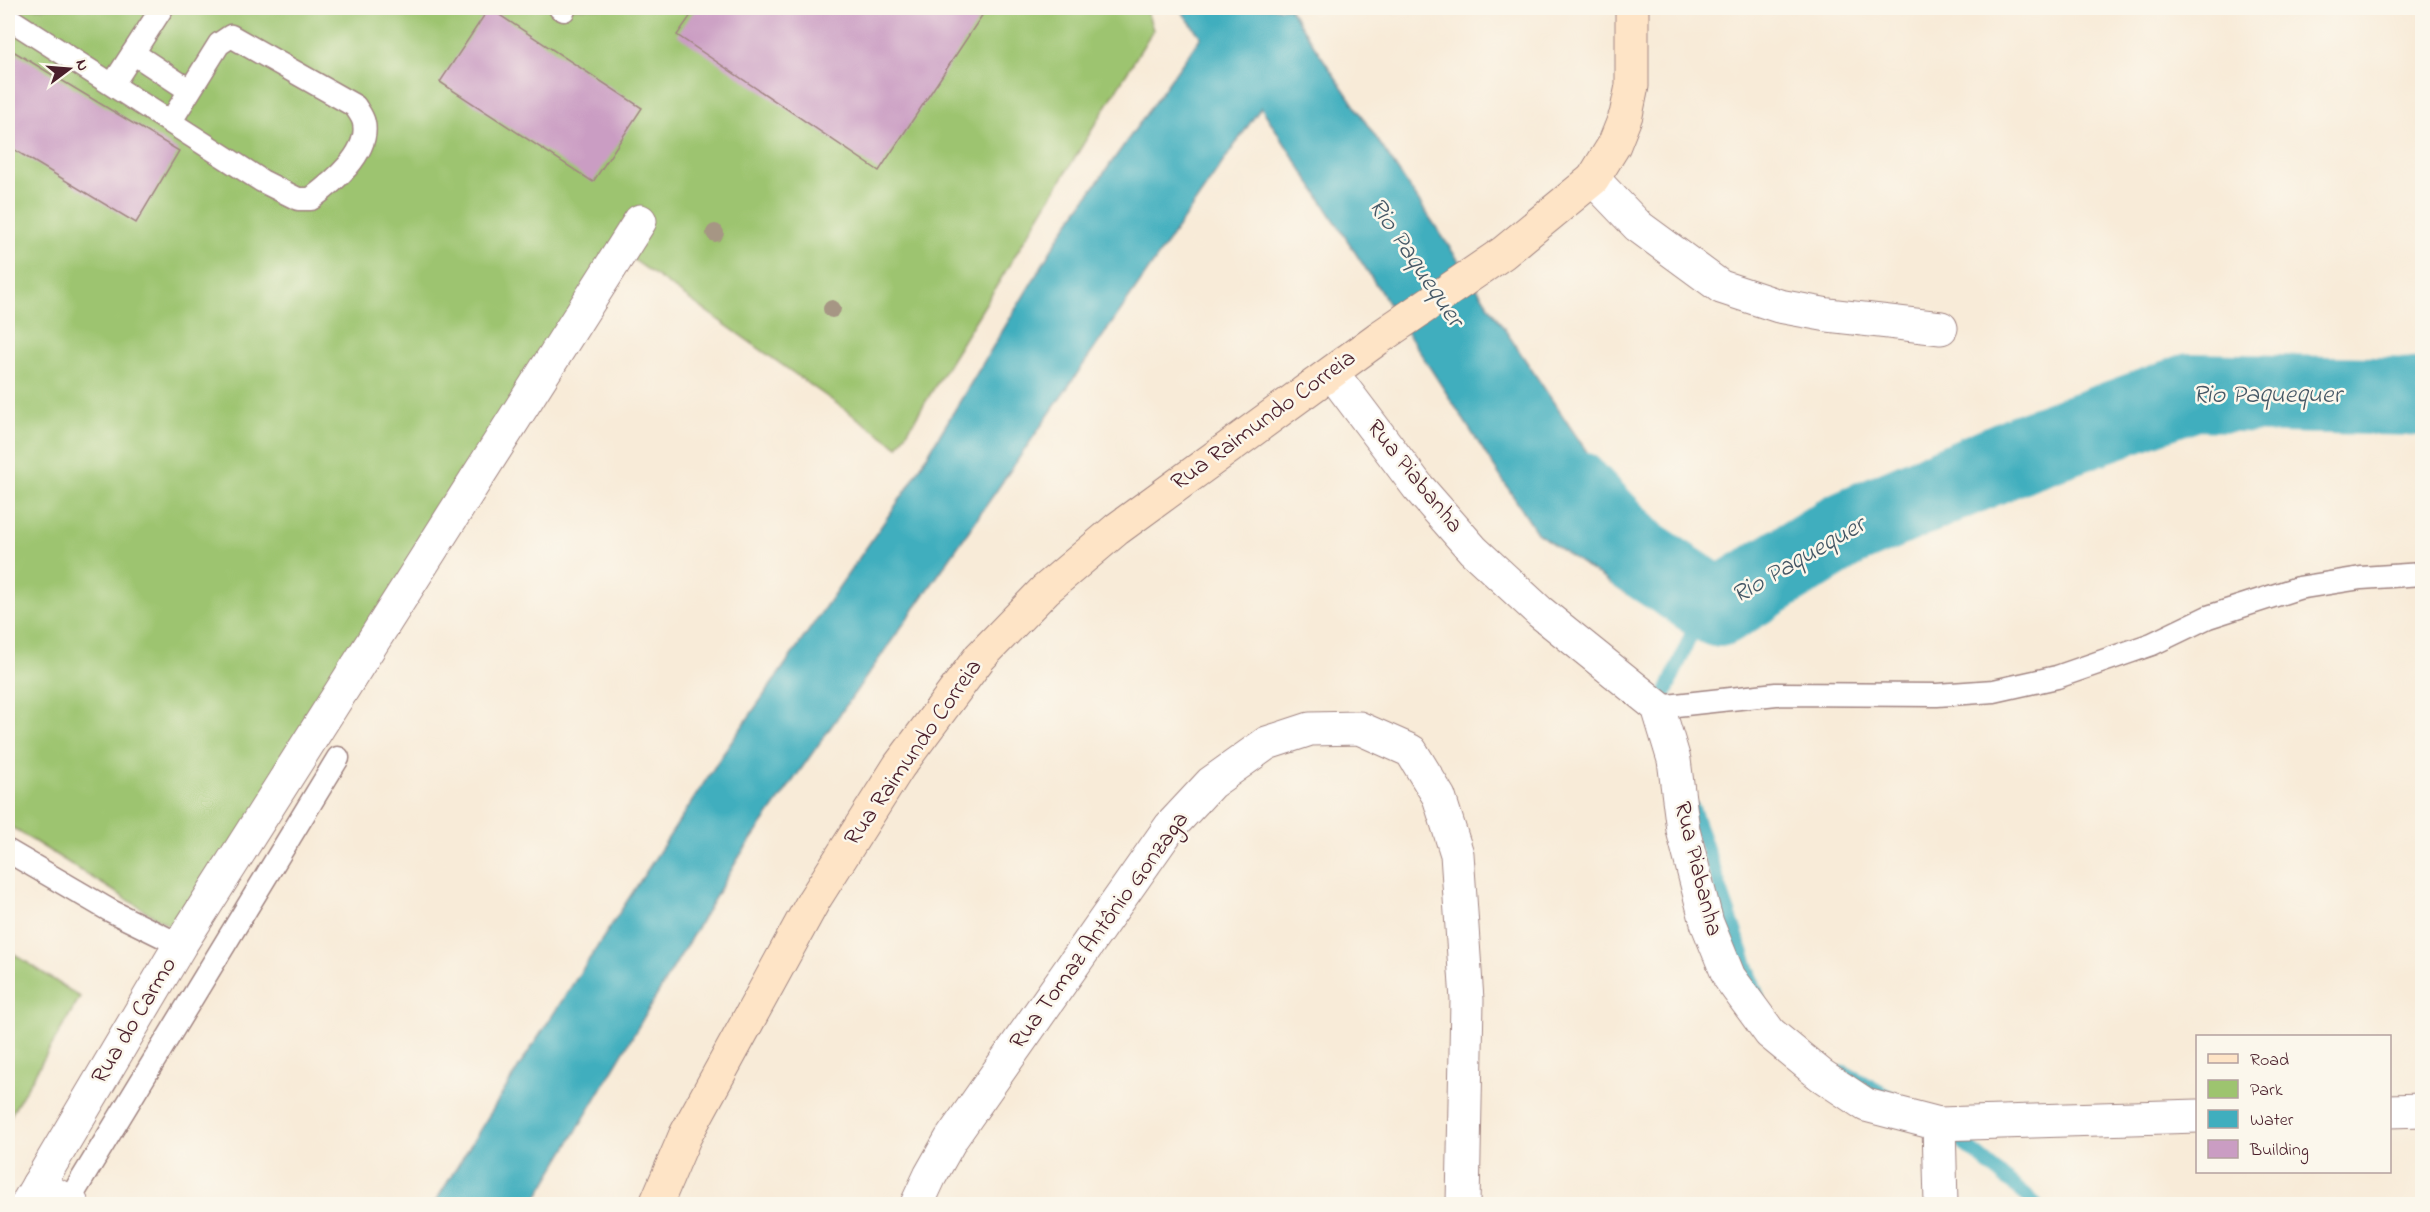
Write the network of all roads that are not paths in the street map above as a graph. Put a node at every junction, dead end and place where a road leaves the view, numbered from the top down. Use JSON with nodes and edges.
{"nodes":[{"id":1,"x":162,"y":8,"type":"edge"},
{"id":2,"x":1632,"y":8,"type":"edge"},
{"id":3,"x":8,"y":18,"type":"edge"},
{"id":4,"x":133,"y":53,"type":"junction"},
{"id":5,"x":113,"y":84,"type":"junction"},
{"id":6,"x":189,"y":90,"type":"junction"},
{"id":7,"x":171,"y":121,"type":"junction"},
{"id":8,"x":1593,"y":179,"type":"junction"},
{"id":9,"x":640,"y":221,"type":"dead end"},
{"id":10,"x":1941,"y":328,"type":"dead end"},
{"id":11,"x":1332,"y":373,"type":"junction"},
{"id":12,"x":2422,"y":574,"type":"edge"},
{"id":13,"x":1658,"y":707,"type":"junction"},
{"id":14,"x":338,"y":758,"type":"dead end"},
{"id":15,"x":8,"y":851,"type":"edge"},
{"id":16,"x":180,"y":945,"type":"junction"},
{"id":17,"x":2422,"y":1110,"type":"edge"},
{"id":18,"x":2391,"y":1111,"type":"edge"},
{"id":19,"x":2196,"y":1116,"type":"edge"},
{"id":20,"x":1939,"y":1124,"type":"junction"},
{"id":21,"x":32,"y":1195,"type":"edge"},
{"id":22,"x":70,"y":1203,"type":"edge"},
{"id":23,"x":656,"y":1204,"type":"edge"},
{"id":24,"x":917,"y":1204,"type":"edge"},
{"id":25,"x":1463,"y":1204,"type":"edge"},
{"id":26,"x":1941,"y":1204,"type":"edge"}],
"edges":[{"from":1,"to":4,"type":"lane"},
{"from":2,"to":8,"type":"street","name":"Rua Raimundo Correia"},
{"from":3,"to":5,"type":"lane"},
{"from":4,"to":5,"type":"lane"},
{"from":4,"to":6,"type":"lane"},
{"from":5,"to":7,"type":"lane"},
{"from":6,"to":7,"type":"lane"},
{"from":6,"to":7,"type":"lane"},
{"from":8,"to":10,"type":"street"},
{"from":8,"to":11,"type":"street","name":"Rua Raimundo Correia"},
{"from":9,"to":16,"type":"street"},
{"from":11,"to":13,"type":"street","name":"Rua Piabanha"},
{"from":11,"to":23,"type":"street","name":"Rua Raimundo Correia"},
{"from":12,"to":13,"type":"lane"},
{"from":13,"to":20,"type":"street","name":"Rua Piabanha"},
{"from":14,"to":22,"type":"lane"},
{"from":15,"to":16,"type":"lane","name":"Rua do Carmo"},
{"from":16,"to":21,"type":"street","name":"Rua do Carmo"},
{"from":17,"to":18,"type":"street"},
{"from":19,"to":20,"type":"street","name":"Rua Piabanha"},
{"from":20,"to":26,"type":"street"},
{"from":21,"to":22,"type":"street"},
{"from":24,"to":25,"type":"street","name":"Rua Tomaz Antônio Gonzaga"}]}
